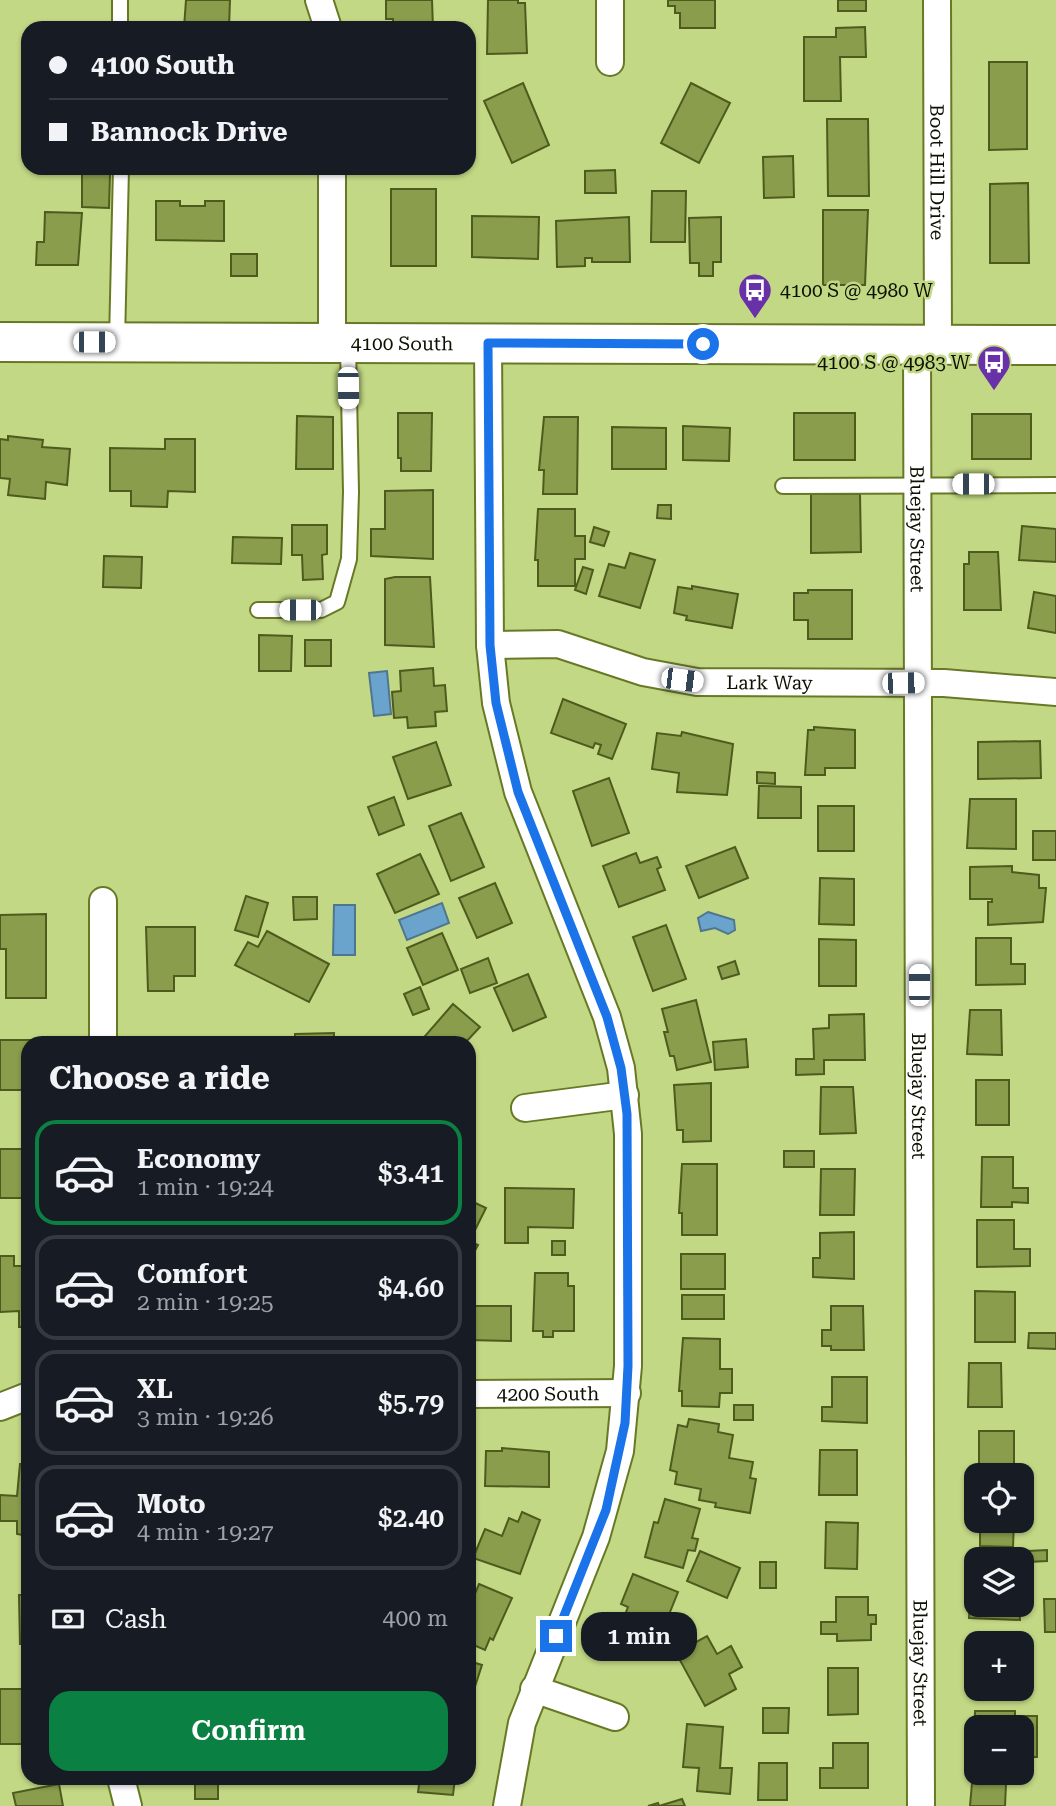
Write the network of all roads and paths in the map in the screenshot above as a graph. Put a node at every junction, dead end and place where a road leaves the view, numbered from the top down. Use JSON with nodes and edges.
{"nodes":[{"id":1,"x":120,"y":0,"type":"edge"},
{"id":2,"x":319,"y":0,"type":"edge"},
{"id":3,"x":610,"y":0,"type":"edge"},
{"id":4,"x":937,"y":0,"type":"edge"},
{"id":5,"x":120,"y":21,"type":"edge"},
{"id":6,"x":326,"y":21,"type":"edge"},
{"id":7,"x":610,"y":62,"type":"dead end"},
{"id":8,"x":121,"y":175,"type":"edge"},
{"id":9,"x":332,"y":175,"type":"edge"},
{"id":10,"x":0,"y":342,"type":"edge"},
{"id":11,"x":117,"y":342,"type":"junction"},
{"id":12,"x":340,"y":343,"type":"junction"},
{"id":13,"x":488,"y":343,"type":"junction"},
{"id":14,"x":927,"y":345,"type":"junction"},
{"id":15,"x":1056,"y":345,"type":"edge"},
{"id":16,"x":917,"y":484,"type":"junction"},
{"id":17,"x":1056,"y":485,"type":"edge"},
{"id":18,"x":783,"y":486,"type":"dead end"},
{"id":19,"x":258,"y":610,"type":"dead end"},
{"id":20,"x":490,"y":645,"type":"junction"},
{"id":21,"x":918,"y":683,"type":"junction"},
{"id":22,"x":1056,"y":692,"type":"edge"},
{"id":23,"x":103,"y":901,"type":"dead end"},
{"id":24,"x":103,"y":1036,"type":"edge"},
{"id":25,"x":625,"y":1095,"type":"junction"},
{"id":26,"x":525,"y":1108,"type":"dead end"},
{"id":27,"x":627,"y":1393,"type":"junction"},
{"id":28,"x":476,"y":1394,"type":"edge"},
{"id":29,"x":21,"y":1399,"type":"edge"},
{"id":30,"x":0,"y":1407,"type":"edge"},
{"id":31,"x":534,"y":1689,"type":"junction"},
{"id":32,"x":615,"y":1717,"type":"dead end"},
{"id":33,"x":123,"y":1785,"type":"edge"},
{"id":34,"x":128,"y":1806,"type":"edge"},
{"id":35,"x":508,"y":1806,"type":"edge"},
{"id":36,"x":921,"y":1806,"type":"edge"}],
"edges":[{"from":1,"to":5,"type":"lane"},
{"from":2,"to":6,"type":"street"},
{"from":3,"to":7,"type":"street"},
{"from":4,"to":14,"type":"street","name":"Boot Hill Drive"},
{"from":8,"to":11,"type":"lane"},
{"from":9,"to":12,"type":"street"},
{"from":10,"to":11,"type":"main road","name":"4100 South"},
{"from":11,"to":12,"type":"main road","name":"4100 South"},
{"from":12,"to":13,"type":"main road","name":"4100 South"},
{"from":12,"to":19,"type":"lane"},
{"from":13,"to":14,"type":"main road","name":"4100 South"},
{"from":13,"to":20,"type":"street"},
{"from":14,"to":15,"type":"main road","name":"4100 South"},
{"from":14,"to":16,"type":"street","name":"Bluejay Street"},
{"from":16,"to":17,"type":"lane"},
{"from":16,"to":18,"type":"lane"},
{"from":16,"to":21,"type":"street","name":"Bluejay Street"},
{"from":20,"to":21,"type":"street","name":"Lark Way"},
{"from":20,"to":25,"type":"street"},
{"from":21,"to":22,"type":"street","name":"Lark Way"},
{"from":21,"to":36,"type":"street","name":"Bluejay Street"},
{"from":23,"to":24,"type":"street"},
{"from":25,"to":26,"type":"street"},
{"from":25,"to":27,"type":"street"},
{"from":27,"to":28,"type":"street","name":"4200 South"},
{"from":27,"to":31,"type":"street"},
{"from":29,"to":30,"type":"street"},
{"from":31,"to":32,"type":"street"},
{"from":31,"to":35,"type":"street"},
{"from":33,"to":34,"type":"street"}]}
